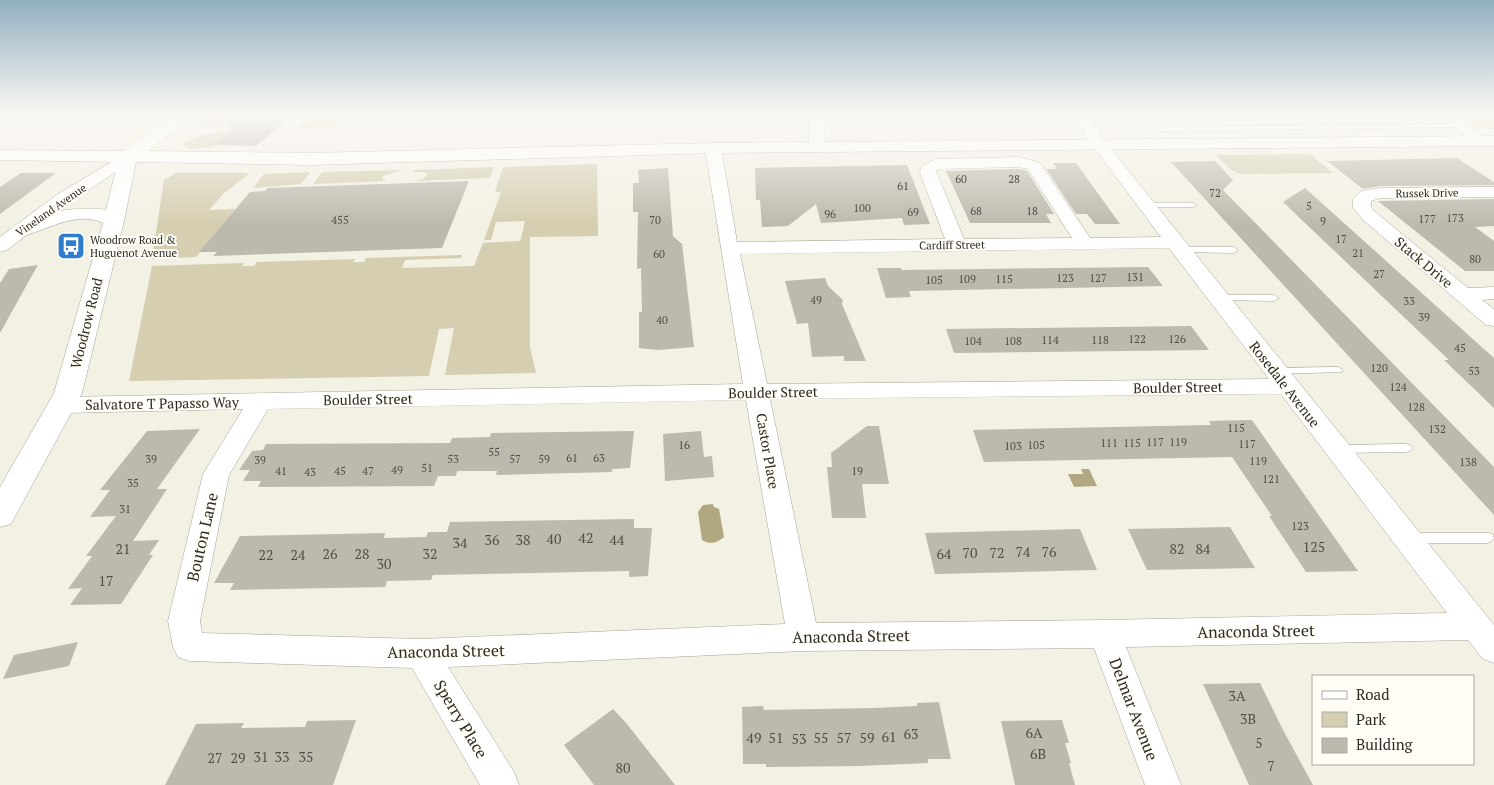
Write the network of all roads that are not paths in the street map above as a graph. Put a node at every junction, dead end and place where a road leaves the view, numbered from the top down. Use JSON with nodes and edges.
{"nodes":[{"id":1,"x":136,"y":152,"type":"edge"},
{"id":2,"x":584,"y":152,"type":"edge"},
{"id":3,"x":714,"y":152,"type":"edge"},
{"id":4,"x":1104,"y":152,"type":"edge"},
{"id":5,"x":0,"y":154,"type":"edge"},
{"id":6,"x":128,"y":157,"type":"junction"},
{"id":7,"x":1494,"y":192,"type":"edge"},
{"id":8,"x":1362,"y":199,"type":"joint"},
{"id":9,"x":1146,"y":205,"type":"junction"},
{"id":10,"x":1194,"y":205,"type":"dead end"},
{"id":11,"x":114,"y":221,"type":"junction"},
{"id":12,"x":20,"y":231,"type":"junction"},
{"id":13,"x":1084,"y":242,"type":"junction"},
{"id":14,"x":957,"y":245,"type":"junction"},
{"id":15,"x":0,"y":246,"type":"edge"},
{"id":16,"x":1178,"y":246,"type":"junction"},
{"id":17,"x":729,"y":248,"type":"junction"},
{"id":18,"x":1234,"y":250,"type":"dead end"},
{"id":19,"x":1494,"y":293,"type":"edge"},
{"id":20,"x":1462,"y":294,"type":"junction"},
{"id":21,"x":1218,"y":298,"type":"junction"},
{"id":22,"x":1274,"y":298,"type":"dead end"},
{"id":23,"x":1494,"y":320,"type":"edge"},
{"id":24,"x":1338,"y":370,"type":"dead end"},
{"id":25,"x":1280,"y":378,"type":"junction"},
{"id":26,"x":758,"y":392,"type":"junction"},
{"id":27,"x":261,"y":401,"type":"junction"},
{"id":28,"x":63,"y":406,"type":"junction"},
{"id":29,"x":1406,"y":448,"type":"dead end"},
{"id":30,"x":1335,"y":449,"type":"junction"},
{"id":31,"x":0,"y":515,"type":"edge"},
{"id":32,"x":1406,"y":538,"type":"junction"},
{"id":33,"x":1488,"y":538,"type":"dead end"},
{"id":34,"x":1105,"y":634,"type":"junction"},
{"id":35,"x":803,"y":636,"type":"junction"},
{"id":36,"x":1485,"y":638,"type":"edge"},
{"id":37,"x":226,"y":648,"type":"joint"},
{"id":38,"x":421,"y":654,"type":"junction"},
{"id":39,"x":501,"y":785,"type":"edge"},
{"id":40,"x":1163,"y":785,"type":"edge"}],
"edges":[{"from":1,"to":6,"type":"street"},
{"from":2,"to":6,"type":"street"},
{"from":3,"to":17,"type":"street","name":"Castor Place"},
{"from":4,"to":9,"type":"street","name":"Rosedale Avenue"},
{"from":5,"to":6,"type":"street"},
{"from":6,"to":11,"type":"street","name":"Woodrow Road"},
{"from":6,"to":12,"type":"street","name":"Vineland Avenue"},
{"from":7,"to":8,"type":"street","name":"Russek Drive"},
{"from":8,"to":20,"type":"street","name":"Stack Drive"},
{"from":9,"to":10,"type":"lane"},
{"from":9,"to":16,"type":"street","name":"Rosedale Avenue"},
{"from":11,"to":12,"type":"street"},
{"from":11,"to":28,"type":"street","name":"Woodrow Road"},
{"from":12,"to":15,"type":"street","name":"Vineland Avenue"},
{"from":13,"to":14,"type":"street","name":"Cardiff Street"},
{"from":13,"to":14,"type":"street"},
{"from":13,"to":16,"type":"street","name":"Cardiff Street"},
{"from":14,"to":17,"type":"street","name":"Cardiff Street"},
{"from":16,"to":18,"type":"lane"},
{"from":16,"to":21,"type":"street","name":"Rosedale Avenue"},
{"from":17,"to":26,"type":"street","name":"Castor Place"},
{"from":19,"to":20,"type":"street"},
{"from":20,"to":23,"type":"street","name":"Stack Drive"},
{"from":21,"to":22,"type":"lane"},
{"from":21,"to":25,"type":"street","name":"Rosedale Avenue"},
{"from":24,"to":25,"type":"lane"},
{"from":25,"to":26,"type":"street","name":"Boulder Street"},
{"from":25,"to":30,"type":"street","name":"Rosedale Avenue"},
{"from":26,"to":27,"type":"street","name":"Boulder Street"},
{"from":26,"to":35,"type":"street","name":"Castor Place"},
{"from":27,"to":28,"type":"street","name":"Salvatore T Papasso Way"},
{"from":27,"to":37,"type":"street","name":"Bouton Lane"},
{"from":28,"to":31,"type":"street","name":"Woodrow Road"},
{"from":29,"to":30,"type":"lane"},
{"from":30,"to":32,"type":"street","name":"Rosedale Avenue"},
{"from":32,"to":33,"type":"lane"},
{"from":32,"to":36,"type":"street","name":"Rosedale Avenue"},
{"from":34,"to":35,"type":"street","name":"Anaconda Street"},
{"from":34,"to":36,"type":"street","name":"Anaconda Street"},
{"from":34,"to":40,"type":"street","name":"Delmar Avenue"},
{"from":35,"to":38,"type":"street","name":"Anaconda Street"},
{"from":37,"to":38,"type":"street","name":"Anaconda Street"},
{"from":38,"to":39,"type":"street","name":"Sperry Place"}]}
